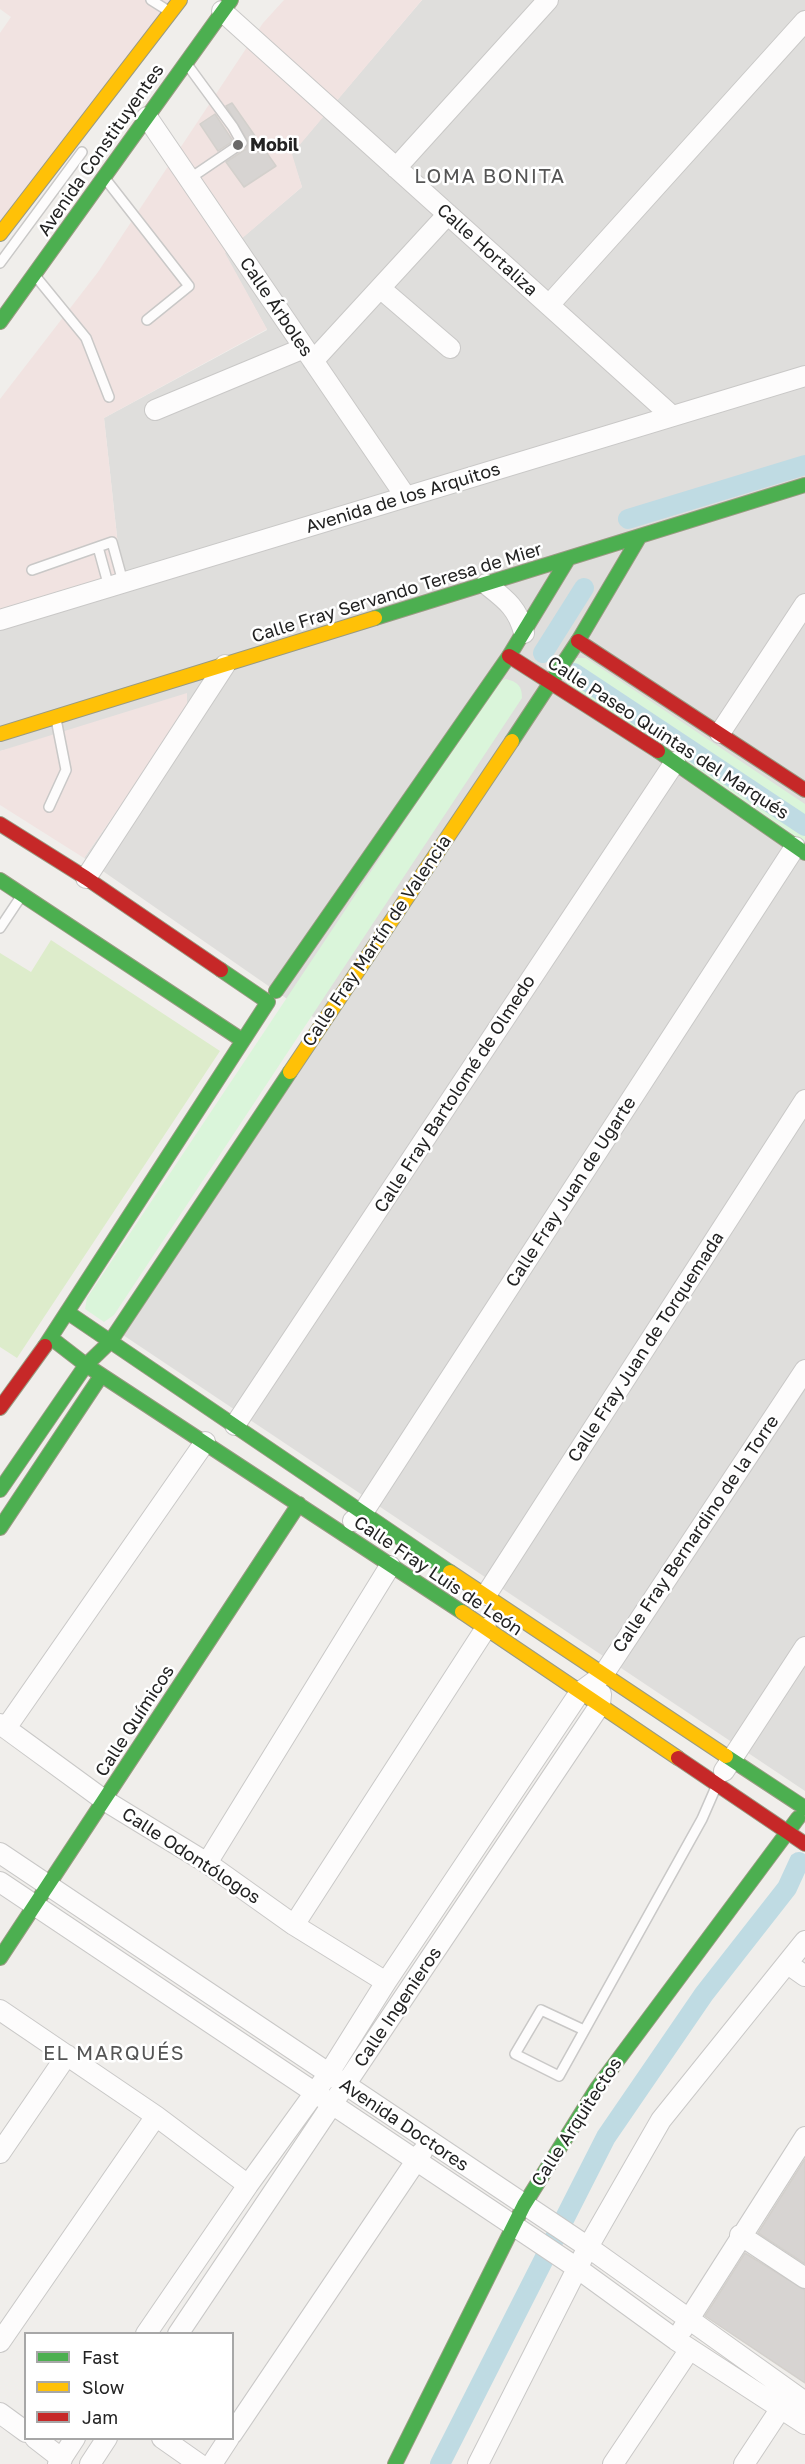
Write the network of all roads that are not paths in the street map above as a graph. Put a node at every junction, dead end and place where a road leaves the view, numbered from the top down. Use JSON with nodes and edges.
{"nodes":[{"id":1,"x":151,"y":0,"type":"edge"},
{"id":2,"x":180,"y":0,"type":"edge"},
{"id":3,"x":548,"y":0,"type":"edge"},
{"id":4,"x":226,"y":5,"type":"edge"},
{"id":5,"x":170,"y":12,"type":"junction"},
{"id":6,"x":805,"y":21,"type":"edge"},
{"id":7,"x":185,"y":62,"type":"junction"},
{"id":8,"x":147,"y":117,"type":"junction"},
{"id":9,"x":90,"y":140,"type":"dead end"},
{"id":10,"x":396,"y":168,"type":"junction"},
{"id":11,"x":104,"y":177,"type":"junction"},
{"id":12,"x":189,"y":178,"type":"junction"},
{"id":13,"x":74,"y":201,"type":"dead end"},
{"id":14,"x":448,"y":214,"type":"junction"},
{"id":15,"x":0,"y":234,"type":"edge"},
{"id":16,"x":0,"y":263,"type":"edge"},
{"id":17,"x":34,"y":274,"type":"junction"},
{"id":18,"x":380,"y":288,"type":"junction"},
{"id":19,"x":549,"y":305,"type":"junction"},
{"id":20,"x":0,"y":306,"type":"edge"},
{"id":21,"x":147,"y":320,"type":"dead end"},
{"id":22,"x":0,"y":322,"type":"edge"},
{"id":23,"x":450,"y":348,"type":"dead end"},
{"id":24,"x":308,"y":355,"type":"junction"},
{"id":25,"x":805,"y":376,"type":"edge"},
{"id":26,"x":110,"y":397,"type":"dead end"},
{"id":27,"x":155,"y":410,"type":"dead end"},
{"id":28,"x":672,"y":416,"type":"junction"},
{"id":29,"x":805,"y":485,"type":"edge"},
{"id":30,"x":406,"y":497,"type":"junction"},
{"id":31,"x":640,"y":536,"type":"junction"},
{"id":32,"x":98,"y":547,"type":"junction"},
{"id":33,"x":568,"y":559,"type":"junction"},
{"id":34,"x":32,"y":570,"type":"dead end"},
{"id":35,"x":486,"y":584,"type":"junction"},
{"id":36,"x":116,"y":585,"type":"junction"},
{"id":37,"x":805,"y":604,"type":"edge"},
{"id":38,"x":0,"y":620,"type":"edge"},
{"id":39,"x":524,"y":633,"type":"junction"},
{"id":40,"x":578,"y":641,"type":"junction"},
{"id":41,"x":508,"y":656,"type":"junction"},
{"id":42,"x":225,"y":665,"type":"junction"},
{"id":43,"x":551,"y":681,"type":"junction"},
{"id":44,"x":56,"y":717,"type":"junction"},
{"id":45,"x":720,"y":733,"type":"junction"},
{"id":46,"x":0,"y":734,"type":"edge"},
{"id":47,"x":675,"y":762,"type":"junction"},
{"id":48,"x":805,"y":790,"type":"edge"},
{"id":49,"x":49,"y":807,"type":"dead end"},
{"id":50,"x":3,"y":832,"type":"edge"},
{"id":51,"x":800,"y":850,"type":"edge"},
{"id":52,"x":86,"y":878,"type":"junction"},
{"id":53,"x":0,"y":880,"type":"edge"},
{"id":54,"x":22,"y":895,"type":"junction"},
{"id":55,"x":0,"y":928,"type":"edge"},
{"id":56,"x":272,"y":997,"type":"junction"},
{"id":57,"x":242,"y":1040,"type":"junction"},
{"id":58,"x":805,"y":1100,"type":"edge"},
{"id":59,"x":67,"y":1312,"type":"junction"},
{"id":60,"x":51,"y":1338,"type":"junction"},
{"id":61,"x":110,"y":1342,"type":"junction"},
{"id":62,"x":86,"y":1365,"type":"junction"},
{"id":63,"x":805,"y":1370,"type":"edge"},
{"id":64,"x":102,"y":1374,"type":"junction"},
{"id":65,"x":0,"y":1408,"type":"edge"},
{"id":66,"x":236,"y":1425,"type":"junction"},
{"id":67,"x":205,"y":1442,"type":"junction"},
{"id":68,"x":0,"y":1491,"type":"edge"},
{"id":69,"x":299,"y":1504,"type":"junction"},
{"id":70,"x":362,"y":1514,"type":"junction"},
{"id":71,"x":0,"y":1528,"type":"edge"},
{"id":72,"x":340,"y":1532,"type":"junction"},
{"id":73,"x":390,"y":1566,"type":"junction"},
{"id":74,"x":486,"y":1595,"type":"junction"},
{"id":75,"x":486,"y":1628,"type":"junction"},
{"id":76,"x":805,"y":1647,"type":"edge"},
{"id":77,"x":603,"y":1675,"type":"junction"},
{"id":78,"x":580,"y":1692,"type":"junction"},
{"id":79,"x":600,"y":1706,"type":"junction"},
{"id":80,"x":3,"y":1726,"type":"edge"},
{"id":81,"x":730,"y":1760,"type":"junction"},
{"id":82,"x":717,"y":1784,"type":"junction"},
{"id":83,"x":104,"y":1800,"type":"junction"},
{"id":84,"x":805,"y":1808,"type":"edge"},
{"id":85,"x":787,"y":1832,"type":"junction"},
{"id":86,"x":805,"y":1844,"type":"edge"},
{"id":87,"x":0,"y":1853,"type":"edge"},
{"id":88,"x":207,"y":1863,"type":"junction"},
{"id":89,"x":0,"y":1882,"type":"edge"},
{"id":90,"x":48,"y":1885,"type":"junction"},
{"id":91,"x":35,"y":1904,"type":"junction"},
{"id":92,"x":294,"y":1925,"type":"junction"},
{"id":93,"x":805,"y":1941,"type":"edge"},
{"id":94,"x":0,"y":1958,"type":"edge"},
{"id":95,"x":788,"y":1964,"type":"junction"},
{"id":96,"x":805,"y":1976,"type":"edge"},
{"id":97,"x":386,"y":1982,"type":"junction"},
{"id":98,"x":0,"y":2010,"type":"edge"},
{"id":99,"x":585,"y":2030,"type":"junction"},
{"id":100,"x":67,"y":2055,"type":"junction"},
{"id":101,"x":329,"y":2073,"type":"junction"},
{"id":102,"x":346,"y":2084,"type":"junction"},
{"id":103,"x":314,"y":2093,"type":"junction"},
{"id":104,"x":331,"y":2106,"type":"junction"},
{"id":105,"x":156,"y":2116,"type":"junction"},
{"id":106,"x":805,"y":2137,"type":"edge"},
{"id":107,"x":429,"y":2143,"type":"junction"},
{"id":108,"x":0,"y":2153,"type":"edge"},
{"id":109,"x":415,"y":2162,"type":"junction"},
{"id":110,"x":248,"y":2185,"type":"junction"},
{"id":111,"x":528,"y":2207,"type":"junction"},
{"id":112,"x":514,"y":2226,"type":"junction"},
{"id":113,"x":740,"y":2235,"type":"junction"},
{"id":114,"x":584,"y":2245,"type":"junction"},
{"id":115,"x":569,"y":2263,"type":"junction"},
{"id":116,"x":805,"y":2278,"type":"edge"},
{"id":117,"x":687,"y":2320,"type":"junction"},
{"id":118,"x":147,"y":2332,"type":"edge"},
{"id":119,"x":179,"y":2332,"type":"edge"},
{"id":120,"x":0,"y":2342,"type":"edge"},
{"id":121,"x":683,"y":2344,"type":"junction"},
{"id":122,"x":805,"y":2402,"type":"edge"},
{"id":123,"x":782,"y":2408,"type":"junction"},
{"id":124,"x":0,"y":2413,"type":"edge"},
{"id":125,"x":805,"y":2424,"type":"edge"},
{"id":126,"x":24,"y":2431,"type":"edge"},
{"id":127,"x":234,"y":2431,"type":"edge"},
{"id":128,"x":36,"y":2440,"type":"edge"},
{"id":129,"x":74,"y":2440,"type":"edge"},
{"id":130,"x":106,"y":2440,"type":"edge"},
{"id":131,"x":163,"y":2440,"type":"edge"},
{"id":132,"x":228,"y":2440,"type":"edge"},
{"id":133,"x":60,"y":2462,"type":"edge"},
{"id":134,"x":90,"y":2464,"type":"edge"},
{"id":135,"x":199,"y":2464,"type":"edge"},
{"id":136,"x":212,"y":2464,"type":"edge"},
{"id":137,"x":395,"y":2464,"type":"edge"},
{"id":138,"x":478,"y":2464,"type":"edge"},
{"id":139,"x":613,"y":2464,"type":"edge"},
{"id":140,"x":744,"y":2464,"type":"edge"}],
"edges":[{"from":1,"to":5,"type":"lane"},
{"from":2,"to":5,"type":"street","name":"Avenida Constituyentes"},
{"from":3,"to":10,"type":"street"},
{"from":4,"to":7,"type":"street","name":"Avenida Constituyentes"},
{"from":4,"to":10,"type":"street","name":"Calle Hortaliza"},
{"from":5,"to":15,"type":"street","name":"Avenida Constituyentes"},
{"from":6,"to":19,"type":"street"},
{"from":7,"to":8,"type":"street","name":"Avenida Constituyentes"},
{"from":7,"to":12,"type":"lane"},
{"from":8,"to":11,"type":"street","name":"Avenida Constituyentes"},
{"from":8,"to":12,"type":"street","name":"Calle Árboles"},
{"from":9,"to":16,"type":"lane"},
{"from":10,"to":14,"type":"street","name":"Calle Hortaliza"},
{"from":11,"to":17,"type":"street","name":"Avenida Constituyentes"},
{"from":11,"to":21,"type":"lane"},
{"from":12,"to":24,"type":"street","name":"Calle Árboles"},
{"from":13,"to":20,"type":"lane"},
{"from":14,"to":18,"type":"street"},
{"from":14,"to":19,"type":"street","name":"Calle Hortaliza"},
{"from":17,"to":22,"type":"street","name":"Avenida Constituyentes"},
{"from":17,"to":26,"type":"lane"},
{"from":18,"to":23,"type":"street"},
{"from":18,"to":24,"type":"street"},
{"from":19,"to":28,"type":"street","name":"Calle Hortaliza"},
{"from":24,"to":27,"type":"street"},
{"from":24,"to":30,"type":"street","name":"Calle Árboles"},
{"from":25,"to":28,"type":"street","name":"Avenida de los Arquitos"},
{"from":28,"to":30,"type":"street","name":"Avenida de los Arquitos"},
{"from":29,"to":31,"type":"street","name":"Calle Fray Servando Teresa de Mier"},
{"from":30,"to":36,"type":"street","name":"Avenida de los Arquitos"},
{"from":31,"to":33,"type":"street","name":"Calle Fray Servando Teresa de Mier"},
{"from":31,"to":40,"type":"street","name":"Calle Fray Martín de Valencia"},
{"from":32,"to":34,"type":"lane"},
{"from":32,"to":36,"type":"lane"},
{"from":32,"to":36,"type":"lane"},
{"from":33,"to":35,"type":"street","name":"Calle Fray Servando Teresa de Mier"},
{"from":33,"to":39,"type":"street"},
{"from":35,"to":39,"type":"street"},
{"from":35,"to":42,"type":"street","name":"Calle Fray Servando Teresa de Mier"},
{"from":36,"to":38,"type":"street","name":"Avenida de los Arquitos"},
{"from":37,"to":45,"type":"street"},
{"from":39,"to":41,"type":"street"},
{"from":40,"to":43,"type":"street","name":"Calle Fray Martín de Valencia"},
{"from":40,"to":45,"type":"street","name":"Calle Paseo Quintas del Marqués"},
{"from":41,"to":43,"type":"street","name":"Calle Paseo Quintas del Marqués"},
{"from":41,"to":56,"type":"street"},
{"from":42,"to":44,"type":"street","name":"Calle Fray Servando Teresa de Mier"},
{"from":42,"to":52,"type":"street"},
{"from":43,"to":47,"type":"street","name":"Calle Paseo Quintas del Marqués"},
{"from":43,"to":61,"type":"street","name":"Calle Fray Martín de Valencia"},
{"from":44,"to":46,"type":"street","name":"Calle Fray Servando Teresa de Mier"},
{"from":44,"to":49,"type":"lane"},
{"from":45,"to":48,"type":"street","name":"Calle Paseo Quintas del Marqués"},
{"from":47,"to":51,"type":"street","name":"Calle Paseo Quintas del Marqués"},
{"from":47,"to":66,"type":"street","name":"Calle Fray Bartolomé de Olmedo"},
{"from":50,"to":52,"type":"street"},
{"from":51,"to":70,"type":"street","name":"Calle Fray Juan de Ugarte"},
{"from":52,"to":56,"type":"street"},
{"from":53,"to":54,"type":"street"},
{"from":54,"to":55,"type":"lane"},
{"from":54,"to":57,"type":"street"},
{"from":56,"to":57,"type":"street"},
{"from":57,"to":59,"type":"street"},
{"from":58,"to":74,"type":"street","name":"Calle Fray Juan de Torquemada"},
{"from":59,"to":60,"type":"street"},
{"from":59,"to":61,"type":"street","name":"Calle Fray Luis de León"},
{"from":60,"to":62,"type":"street","name":"Calle Fray Luis de León"},
{"from":60,"to":65,"type":"street"},
{"from":61,"to":62,"type":"street"},
{"from":61,"to":64,"type":"street"},
{"from":61,"to":66,"type":"street","name":"Calle Fray Luis de León"},
{"from":62,"to":64,"type":"street","name":"Calle Fray Luis de León"},
{"from":62,"to":68,"type":"street"},
{"from":63,"to":77,"type":"street","name":"Calle Fray Bernardino de la Torre"},
{"from":64,"to":67,"type":"street","name":"Calle Fray Luis de León"},
{"from":64,"to":71,"type":"street"},
{"from":66,"to":70,"type":"street","name":"Calle Fray Luis de León"},
{"from":67,"to":69,"type":"street","name":"Calle Fray Luis de León"},
{"from":67,"to":80,"type":"street"},
{"from":69,"to":72,"type":"street","name":"Calle Fray Luis de León"},
{"from":69,"to":83,"type":"street","name":"Calle Químicos"},
{"from":70,"to":72,"type":"street","name":"Calle Fray Juan de Ugarte"},
{"from":70,"to":74,"type":"street","name":"Calle Fray Luis de León"},
{"from":72,"to":73,"type":"street","name":"Calle Fray Luis de León"},
{"from":73,"to":75,"type":"street","name":"Calle Fray Luis de León"},
{"from":73,"to":88,"type":"street"},
{"from":74,"to":77,"type":"street","name":"Calle Fray Luis de León"},
{"from":75,"to":78,"type":"street","name":"Calle Fray Luis de León"},
{"from":75,"to":92,"type":"street"},
{"from":76,"to":81,"type":"street"},
{"from":77,"to":78,"type":"street","name":"Calle Fray Bernardino de la Torre"},
{"from":77,"to":79,"type":"street","name":"Calle Ingenieros"},
{"from":77,"to":81,"type":"street","name":"Calle Fray Luis de León"},
{"from":78,"to":79,"type":"street","name":"Calle Fray Luis de León"},
{"from":78,"to":97,"type":"street","name":"Calle Ingenieros"},
{"from":79,"to":82,"type":"street","name":"Calle Fray Luis de León"},
{"from":79,"to":102,"type":"street","name":"Calle Ingenieros"},
{"from":80,"to":83,"type":"street","name":"Calle Odontólogos"},
{"from":81,"to":82,"type":"street"},
{"from":81,"to":84,"type":"street","name":"Calle Fray Luis de León"},
{"from":82,"to":85,"type":"street","name":"Calle Fray Luis de León"},
{"from":82,"to":99,"type":"lane"},
{"from":83,"to":88,"type":"street","name":"Calle Odontólogos"},
{"from":83,"to":90,"type":"street","name":"Calle Químicos"},
{"from":84,"to":85,"type":"street","name":"Calle Arquitectos"},
{"from":85,"to":86,"type":"street","name":"Calle Fray Luis de León"},
{"from":85,"to":111,"type":"street","name":"Calle Arquitectos"},
{"from":87,"to":90,"type":"street","name":"Avenida Doctores"},
{"from":88,"to":92,"type":"street","name":"Calle Odontólogos"},
{"from":89,"to":91,"type":"street","name":"Avenida Doctores"},
{"from":90,"to":91,"type":"street","name":"Calle Químicos"},
{"from":90,"to":101,"type":"street","name":"Avenida Doctores"},
{"from":91,"to":94,"type":"street","name":"Calle Químicos"},
{"from":91,"to":103,"type":"street","name":"Avenida Doctores"},
{"from":92,"to":97,"type":"street","name":"Calle Odontólogos"},
{"from":93,"to":95,"type":"street"},
{"from":95,"to":96,"type":"street"},
{"from":95,"to":114,"type":"street"},
{"from":97,"to":101,"type":"street","name":"Calle Ingenieros"},
{"from":98,"to":100,"type":"street"},
{"from":99,"to":99,"type":"lane"},
{"from":100,"to":105,"type":"street"},
{"from":100,"to":108,"type":"street"},
{"from":101,"to":102,"type":"street","name":"Avenida Doctores"},
{"from":101,"to":103,"type":"street","name":"Calle Ingenieros"},
{"from":102,"to":104,"type":"street","name":"Calle Ingenieros"},
{"from":102,"to":107,"type":"street","name":"Avenida Doctores"},
{"from":103,"to":104,"type":"street","name":"Avenida Doctores"},
{"from":103,"to":110,"type":"street","name":"Calle Ingenieros"},
{"from":104,"to":109,"type":"street","name":"Avenida Doctores"},
{"from":104,"to":119,"type":"street","name":"Calle Ingenieros"},
{"from":105,"to":110,"type":"street"},
{"from":105,"to":120,"type":"street"},
{"from":106,"to":113,"type":"street"},
{"from":107,"to":109,"type":"street"},
{"from":107,"to":111,"type":"street","name":"Avenida Doctores"},
{"from":109,"to":112,"type":"street","name":"Avenida Doctores"},
{"from":109,"to":127,"type":"street"},
{"from":110,"to":118,"type":"street","name":"Calle Ingenieros"},
{"from":111,"to":112,"type":"street","name":"Calle Arquitectos"},
{"from":111,"to":114,"type":"street","name":"Avenida Doctores"},
{"from":112,"to":115,"type":"street","name":"Avenida Doctores"},
{"from":112,"to":137,"type":"street","name":"Calle Arquitectos"},
{"from":113,"to":116,"type":"street"},
{"from":113,"to":117,"type":"street"},
{"from":114,"to":115,"type":"street"},
{"from":114,"to":117,"type":"street","name":"Avenida Doctores"},
{"from":115,"to":121,"type":"street","name":"Avenida Doctores"},
{"from":115,"to":138,"type":"street"},
{"from":117,"to":121,"type":"street"},
{"from":117,"to":122,"type":"street","name":"Avenida Doctores"},
{"from":121,"to":123,"type":"street","name":"Avenida Doctores"},
{"from":121,"to":139,"type":"street"},
{"from":123,"to":125,"type":"street","name":"Avenida Doctores"},
{"from":123,"to":140,"type":"street"},
{"from":124,"to":126,"type":"street"},
{"from":128,"to":133,"type":"street"},
{"from":129,"to":133,"type":"street"},
{"from":130,"to":134,"type":"street"},
{"from":131,"to":135,"type":"street"},
{"from":132,"to":136,"type":"street"}]}
